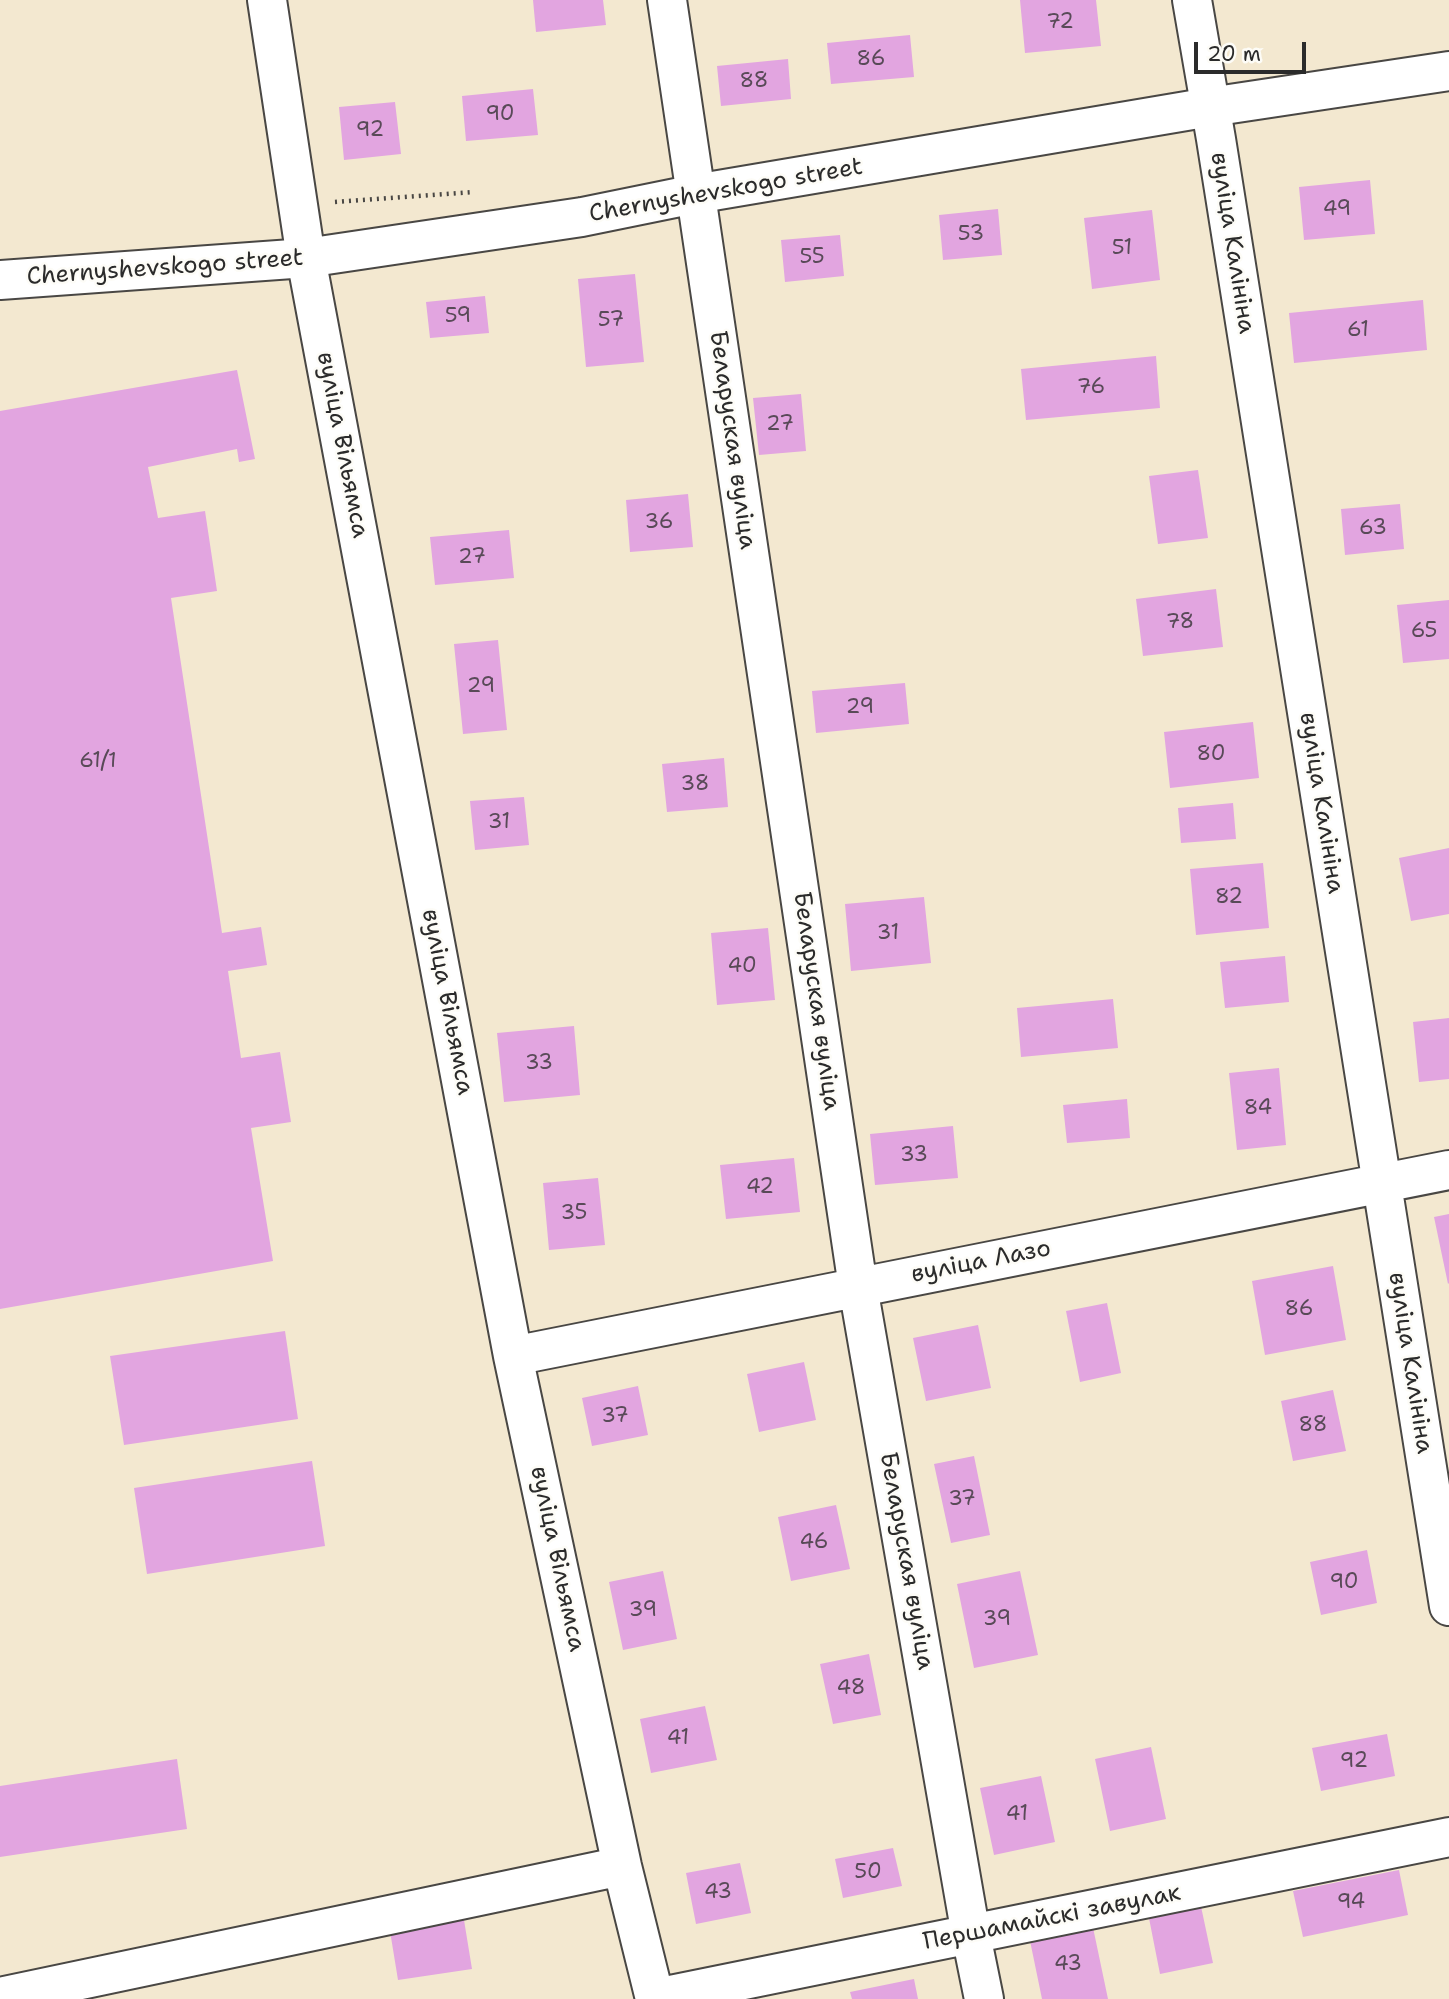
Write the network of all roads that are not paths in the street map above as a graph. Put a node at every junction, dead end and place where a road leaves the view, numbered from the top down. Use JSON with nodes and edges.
{"nodes":[{"id":1,"x":267,"y":0,"type":"edge"},
{"id":2,"x":667,"y":0,"type":"edge"},
{"id":3,"x":1192,"y":0,"type":"edge"},
{"id":4,"x":1449,"y":71,"type":"edge"},
{"id":5,"x":1210,"y":107,"type":"junction"},
{"id":6,"x":695,"y":194,"type":"junction"},
{"id":7,"x":306,"y":258,"type":"junction"},
{"id":8,"x":0,"y":280,"type":"edge"},
{"id":9,"x":1449,"y":1170,"type":"edge"},
{"id":10,"x":1382,"y":1183,"type":"junction"},
{"id":11,"x":858,"y":1287,"type":"junction"},
{"id":12,"x":513,"y":1356,"type":"junction"},
{"id":13,"x":1449,"y":1606,"type":"edge"},
{"id":14,"x":1449,"y":1837,"type":"edge"},
{"id":15,"x":622,"y":1866,"type":"junction"},
{"id":16,"x":971,"y":1935,"type":"junction"},
{"id":17,"x":0,"y":1997,"type":"edge"},
{"id":18,"x":655,"y":1998,"type":"edge"},
{"id":19,"x":984,"y":1999,"type":"edge"}],
"edges":[{"from":1,"to":7,"type":"street","name":"вуліца Вільямса"},
{"from":2,"to":6,"type":"street","name":"Беларуская вуліца"},
{"from":3,"to":5,"type":"street","name":"вуліца Калініна"},
{"from":4,"to":5,"type":"street","name":"Chernyshevskogo street"},
{"from":5,"to":6,"type":"street","name":"Chernyshevskogo street"},
{"from":5,"to":10,"type":"street","name":"вуліца Калініна"},
{"from":6,"to":7,"type":"street","name":"Chernyshevskogo street"},
{"from":6,"to":11,"type":"street","name":"Беларуская вуліца"},
{"from":7,"to":8,"type":"street","name":"Chernyshevskogo street"},
{"from":7,"to":12,"type":"street","name":"вуліца Вільямса"},
{"from":9,"to":10,"type":"street","name":"вуліца Лазо"},
{"from":10,"to":11,"type":"street","name":"вуліца Лазо"},
{"from":10,"to":13,"type":"street","name":"вуліца Калініна"},
{"from":11,"to":12,"type":"street","name":"вуліца Лазо"},
{"from":11,"to":16,"type":"street","name":"Беларуская вуліца"},
{"from":12,"to":15,"type":"street","name":"вуліца Вільямса"},
{"from":14,"to":16,"type":"street","name":"Першамайскі завулак"},
{"from":15,"to":17,"type":"street"},
{"from":15,"to":18,"type":"street","name":"вуліца Вільямса"},
{"from":16,"to":18,"type":"street","name":"Першамайскі завулак"},
{"from":16,"to":19,"type":"street","name":"Беларуская вуліца"}]}
